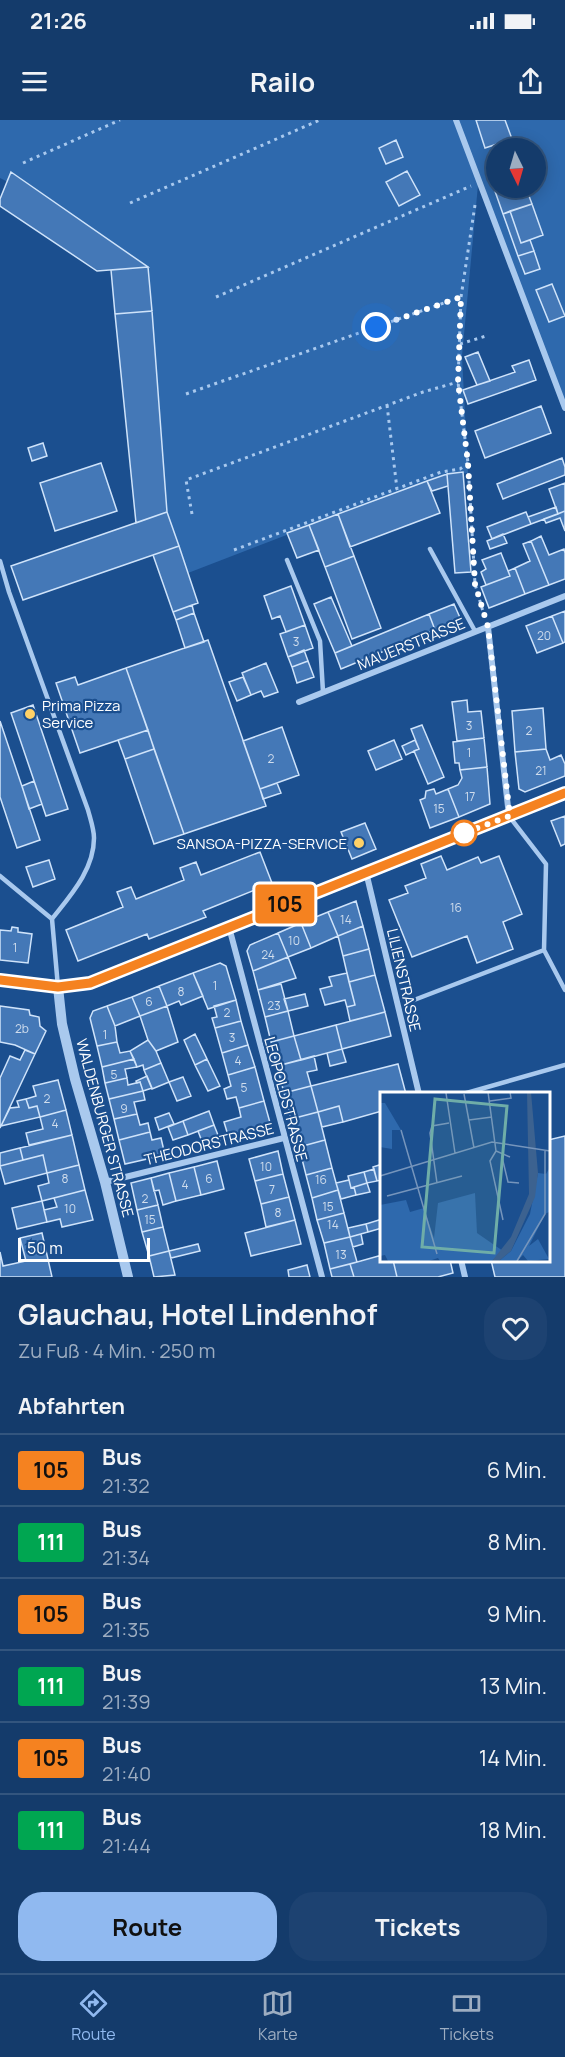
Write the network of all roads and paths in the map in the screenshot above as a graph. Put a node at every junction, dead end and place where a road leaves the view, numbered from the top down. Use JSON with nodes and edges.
{"nodes":[{"id":1,"x":120,"y":120,"type":"edge"},
{"id":2,"x":320,"y":120,"type":"edge"},
{"id":3,"x":456,"y":120,"type":"edge"},
{"id":4,"x":23,"y":163,"type":"dead end"},
{"id":5,"x":478,"y":183,"type":"junction"},
{"id":6,"x":130,"y":203,"type":"dead end"},
{"id":7,"x":216,"y":297,"type":"dead end"},
{"id":8,"x":461,"y":297,"type":"junction"},
{"id":9,"x":486,"y":336,"type":"dead end"},
{"id":10,"x":460,"y":344,"type":"junction"},
{"id":11,"x":458,"y":382,"type":"junction"},
{"id":12,"x":186,"y":394,"type":"dead end"},
{"id":13,"x":387,"y":405,"type":"junction"},
{"id":14,"x":565,"y":408,"type":"edge"},
{"id":15,"x":468,"y":463,"type":"junction"},
{"id":16,"x":397,"y":489,"type":"junction"},
{"id":17,"x":192,"y":514,"type":"dead end"},
{"id":18,"x":430,"y":549,"type":"dead end"},
{"id":19,"x":234,"y":550,"type":"dead end"},
{"id":20,"x":287,"y":560,"type":"dead end"},
{"id":21,"x":0,"y":561,"type":"edge"},
{"id":22,"x":565,"y":596,"type":"edge"},
{"id":23,"x":488,"y":627,"type":"junction"},
{"id":24,"x":475,"y":631,"type":"junction"},
{"id":25,"x":323,"y":692,"type":"junction"},
{"id":26,"x":299,"y":702,"type":"dead end"},
{"id":27,"x":565,"y":793,"type":"edge"},
{"id":28,"x":510,"y":816,"type":"junction"},
{"id":29,"x":366,"y":871,"type":"junction"},
{"id":30,"x":0,"y":875,"type":"edge"},
{"id":31,"x":52,"y":919,"type":"junction"},
{"id":32,"x":229,"y":926,"type":"junction"},
{"id":33,"x":544,"y":950,"type":"junction"},
{"id":34,"x":0,"y":980,"type":"edge"},
{"id":35,"x":58,"y":987,"type":"junction"},
{"id":36,"x":565,"y":990,"type":"edge"},
{"id":37,"x":414,"y":1000,"type":"dead end"},
{"id":38,"x":565,"y":1065,"type":"edge"},
{"id":39,"x":419,"y":1092,"type":"edge"},
{"id":40,"x":470,"y":1092,"type":"edge"},
{"id":41,"x":284,"y":1137,"type":"junction"},
{"id":42,"x":105,"y":1182,"type":"junction"},
{"id":43,"x":461,"y":1262,"type":"edge"},
{"id":44,"x":128,"y":1277,"type":"edge"},
{"id":45,"x":322,"y":1277,"type":"edge"},
{"id":46,"x":465,"y":1277,"type":"edge"}],
"edges":[{"from":1,"to":4,"type":"path"},
{"from":2,"to":6,"type":"path"},
{"from":3,"to":5,"type":"street"},
{"from":5,"to":7,"type":"path"},
{"from":5,"to":8,"type":"path"},
{"from":5,"to":14,"type":"street"},
{"from":8,"to":10,"type":"path"},
{"from":8,"to":12,"type":"path"},
{"from":9,"to":10,"type":"path"},
{"from":10,"to":11,"type":"path"},
{"from":11,"to":13,"type":"path"},
{"from":11,"to":15,"type":"path"},
{"from":13,"to":16,"type":"path"},
{"from":13,"to":17,"type":"path"},
{"from":15,"to":16,"type":"path"},
{"from":15,"to":23,"type":"path"},
{"from":16,"to":19,"type":"path"},
{"from":18,"to":24,"type":"lane"},
{"from":20,"to":25,"type":"lane"},
{"from":21,"to":31,"type":"lane"},
{"from":22,"to":23,"type":"street","name":"MAUERSTRASSE"},
{"from":23,"to":24,"type":"street","name":"MAUERSTRASSE"},
{"from":23,"to":28,"type":"street"},
{"from":24,"to":25,"type":"street","name":"MAUERSTRASSE"},
{"from":25,"to":26,"type":"street","name":"MAUERSTRASSE"},
{"from":27,"to":28,"type":"street"},
{"from":28,"to":29,"type":"street"},
{"from":28,"to":33,"type":"lane"},
{"from":29,"to":32,"type":"street"},
{"from":29,"to":39,"type":"street","name":"LILIENSTRASSE"},
{"from":30,"to":31,"type":"lane"},
{"from":31,"to":35,"type":"lane"},
{"from":32,"to":35,"type":"street"},
{"from":32,"to":41,"type":"street","name":"LEOPOLDSTRASSE"},
{"from":33,"to":36,"type":"lane"},
{"from":33,"to":37,"type":"lane"},
{"from":34,"to":35,"type":"street"},
{"from":35,"to":42,"type":"street","name":"WALDENBURGER STRASSE"},
{"from":38,"to":40,"type":"lane"},
{"from":41,"to":42,"type":"street","name":"THEODORSTRASSE"},
{"from":41,"to":45,"type":"street","name":"LEOPOLDSTRASSE"},
{"from":42,"to":44,"type":"street","name":"WALDENBURGER STRASSE"},
{"from":43,"to":46,"type":"street"}]}
